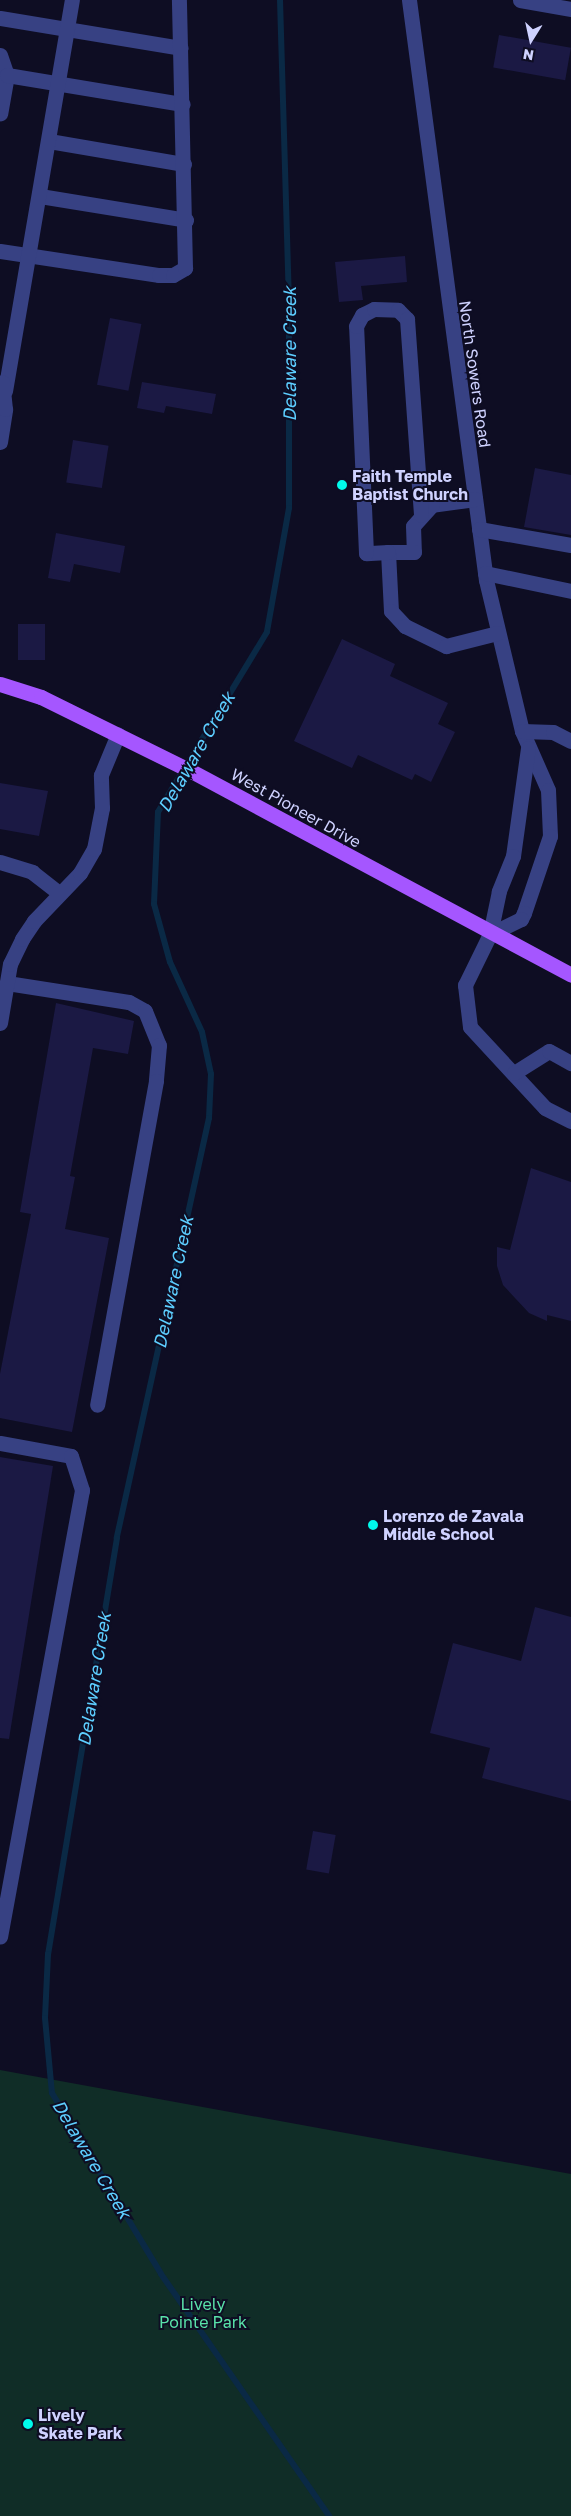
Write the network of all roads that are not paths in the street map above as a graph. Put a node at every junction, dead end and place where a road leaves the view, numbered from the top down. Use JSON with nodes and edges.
{"nodes":[{"id":1,"x":72,"y":0,"type":"edge"},
{"id":2,"x":179,"y":0,"type":"edge"},
{"id":3,"x":410,"y":0,"type":"edge"},
{"id":4,"x":520,"y":0,"type":"edge"},
{"id":5,"x":571,"y":9,"type":"edge"},
{"id":6,"x":0,"y":18,"type":"edge"},
{"id":7,"x":67,"y":30,"type":"junction"},
{"id":8,"x":182,"y":48,"type":"junction"},
{"id":9,"x":0,"y":55,"type":"edge"},
{"id":10,"x":7,"y":74,"type":"junction"},
{"id":11,"x":59,"y":83,"type":"junction"},
{"id":12,"x":183,"y":104,"type":"junction"},
{"id":13,"x":0,"y":113,"type":"edge"},
{"id":14,"x":49,"y":142,"type":"junction"},
{"id":15,"x":184,"y":164,"type":"junction"},
{"id":16,"x":40,"y":196,"type":"junction"},
{"id":17,"x":186,"y":220,"type":"junction"},
{"id":18,"x":0,"y":251,"type":"edge"},
{"id":19,"x":30,"y":252,"type":"junction"},
{"id":20,"x":3,"y":385,"type":"edge"},
{"id":21,"x":0,"y":442,"type":"edge"},
{"id":22,"x":475,"y":499,"type":"junction"},
{"id":23,"x":421,"y":514,"type":"junction"},
{"id":24,"x":479,"y":529,"type":"junction"},
{"id":25,"x":571,"y":544,"type":"edge"},
{"id":26,"x":388,"y":552,"type":"junction"},
{"id":27,"x":485,"y":573,"type":"junction"},
{"id":28,"x":571,"y":591,"type":"edge"},
{"id":29,"x":496,"y":632,"type":"junction"},
{"id":30,"x":0,"y":684,"type":"edge"},
{"id":31,"x":522,"y":731,"type":"junction"},
{"id":32,"x":118,"y":734,"type":"junction"},
{"id":33,"x":571,"y":740,"type":"edge"},
{"id":34,"x":528,"y":748,"type":"junction"},
{"id":35,"x":0,"y":862,"type":"edge"},
{"id":36,"x":59,"y":894,"type":"junction"},
{"id":37,"x":490,"y":934,"type":"junction"},
{"id":38,"x":571,"y":974,"type":"edge"},
{"id":39,"x":7,"y":983,"type":"junction"},
{"id":40,"x":0,"y":1023,"type":"edge"},
{"id":41,"x":571,"y":1063,"type":"edge"},
{"id":42,"x":514,"y":1073,"type":"junction"},
{"id":43,"x":571,"y":1121,"type":"edge"},
{"id":44,"x":97,"y":1405,"type":"dead end"},
{"id":45,"x":0,"y":1444,"type":"edge"},
{"id":46,"x":0,"y":1938,"type":"edge"}],
"edges":[{"from":1,"to":7,"type":"street"},
{"from":2,"to":8,"type":"street"},
{"from":3,"to":22,"type":"street","name":"North Sowers Road"},
{"from":4,"to":5,"type":"street"},
{"from":6,"to":7,"type":"street"},
{"from":7,"to":8,"type":"street"},
{"from":7,"to":11,"type":"street"},
{"from":8,"to":12,"type":"street"},
{"from":9,"to":10,"type":"street"},
{"from":10,"to":11,"type":"street"},
{"from":10,"to":13,"type":"street"},
{"from":11,"to":12,"type":"street"},
{"from":11,"to":14,"type":"street"},
{"from":12,"to":15,"type":"street"},
{"from":14,"to":15,"type":"street"},
{"from":14,"to":16,"type":"street"},
{"from":15,"to":17,"type":"street"},
{"from":16,"to":17,"type":"street"},
{"from":16,"to":19,"type":"street"},
{"from":17,"to":19,"type":"street"},
{"from":18,"to":19,"type":"street"},
{"from":19,"to":20,"type":"street"},
{"from":20,"to":21,"type":"street"},
{"from":22,"to":23,"type":"street"},
{"from":22,"to":24,"type":"street","name":"North Sowers Road"},
{"from":23,"to":26,"type":"street"},
{"from":23,"to":26,"type":"street"},
{"from":24,"to":25,"type":"street"},
{"from":24,"to":27,"type":"street","name":"North Sowers Road"},
{"from":26,"to":29,"type":"street"},
{"from":27,"to":28,"type":"street"},
{"from":27,"to":29,"type":"street","name":"North Sowers Road"},
{"from":29,"to":31,"type":"street","name":"North Sowers Road"},
{"from":30,"to":32,"type":"main road","name":"West Pioneer Drive"},
{"from":31,"to":33,"type":"street"},
{"from":31,"to":34,"type":"street","name":"North Sowers Road"},
{"from":32,"to":36,"type":"street"},
{"from":32,"to":37,"type":"main road","name":"West Pioneer Drive"},
{"from":34,"to":37,"type":"street","name":"North Sowers Road"},
{"from":34,"to":37,"type":"street","name":"North Sowers Road"},
{"from":35,"to":36,"type":"street"},
{"from":36,"to":39,"type":"street"},
{"from":37,"to":38,"type":"main road","name":"West Pioneer Drive"},
{"from":37,"to":42,"type":"street"},
{"from":39,"to":40,"type":"street"},
{"from":39,"to":44,"type":"street"},
{"from":41,"to":42,"type":"street"},
{"from":42,"to":43,"type":"street"},
{"from":45,"to":46,"type":"street"}]}
